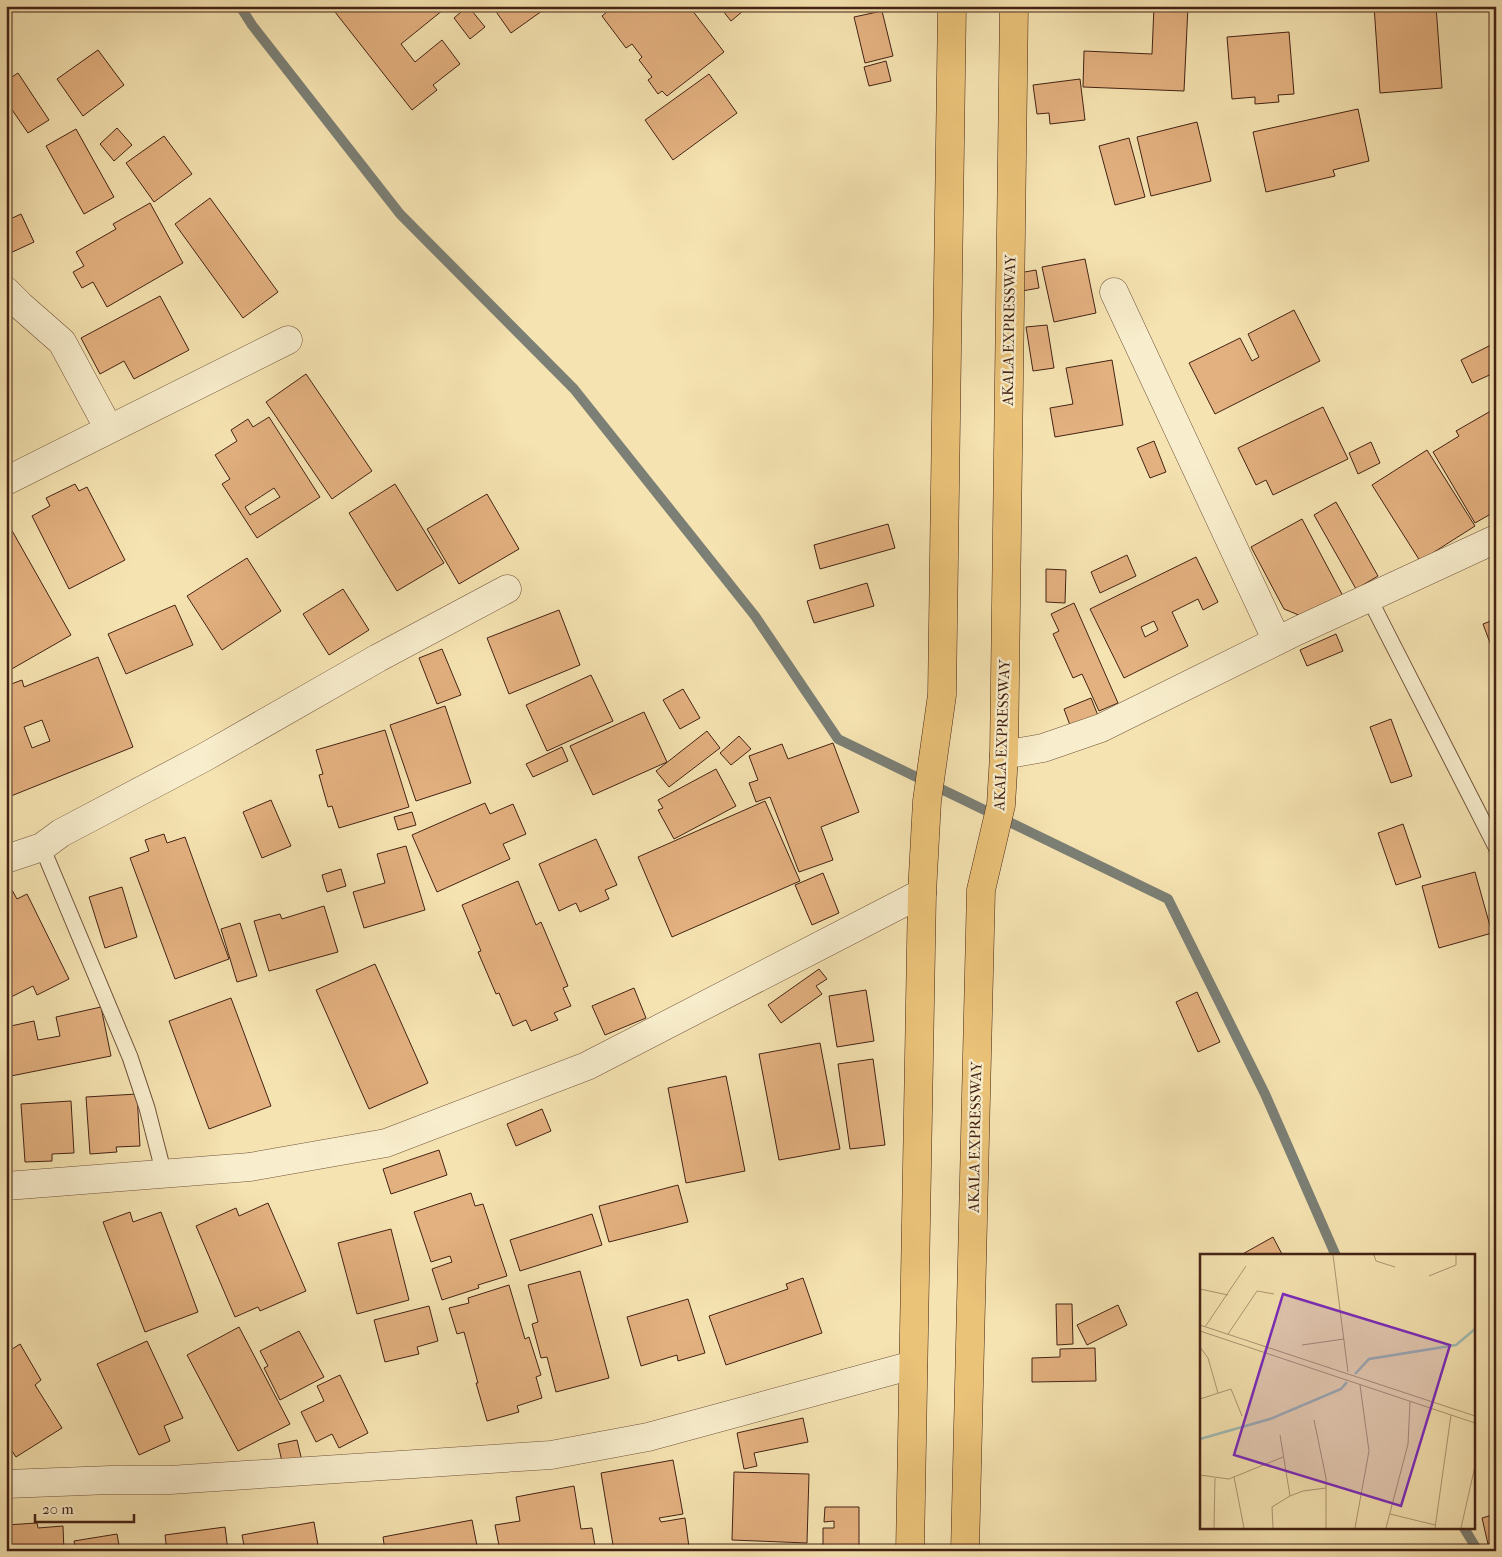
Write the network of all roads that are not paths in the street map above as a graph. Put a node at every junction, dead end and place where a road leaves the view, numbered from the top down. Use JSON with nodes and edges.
{"nodes":[{"id":1,"x":952,"y":6,"type":"edge"},
{"id":2,"x":1014,"y":6,"type":"edge"},
{"id":3,"x":6,"y":291,"type":"edge"},
{"id":4,"x":1114,"y":292,"type":"dead end"},
{"id":5,"x":288,"y":340,"type":"dead end"},
{"id":6,"x":109,"y":429,"type":"junction"},
{"id":7,"x":6,"y":481,"type":"edge"},
{"id":8,"x":1496,"y":539,"type":"edge"},
{"id":9,"x":507,"y":589,"type":"dead end"},
{"id":10,"x":1369,"y":598,"type":"junction"},
{"id":11,"x":1277,"y":641,"type":"junction"},
{"id":12,"x":1004,"y":755,"type":"junction"},
{"id":13,"x":1496,"y":847,"type":"edge"},
{"id":14,"x":42,"y":848,"type":"junction"},
{"id":15,"x":6,"y":859,"type":"edge"},
{"id":16,"x":922,"y":893,"type":"junction"},
{"id":17,"x":164,"y":1174,"type":"junction"},
{"id":18,"x":6,"y":1186,"type":"edge"},
{"id":19,"x":913,"y":1365,"type":"junction"},
{"id":20,"x":6,"y":1484,"type":"edge"},
{"id":21,"x":910,"y":1551,"type":"edge"},
{"id":22,"x":965,"y":1551,"type":"edge"}],
"edges":[{"from":1,"to":16,"type":"main road"},
{"from":2,"to":12,"type":"main road","name":"AKALA EXPRESSWAY"},
{"from":3,"to":6,"type":"street"},
{"from":4,"to":11,"type":"street"},
{"from":5,"to":6,"type":"street"},
{"from":6,"to":7,"type":"street"},
{"from":8,"to":10,"type":"street"},
{"from":9,"to":14,"type":"street"},
{"from":10,"to":11,"type":"street"},
{"from":10,"to":13,"type":"lane"},
{"from":11,"to":12,"type":"street"},
{"from":12,"to":22,"type":"main road","name":"AKALA EXPRESSWAY"},
{"from":14,"to":15,"type":"street"},
{"from":14,"to":17,"type":"lane"},
{"from":16,"to":17,"type":"street"},
{"from":16,"to":19,"type":"main road"},
{"from":17,"to":18,"type":"street"},
{"from":19,"to":20,"type":"street"},
{"from":19,"to":21,"type":"main road"}]}
